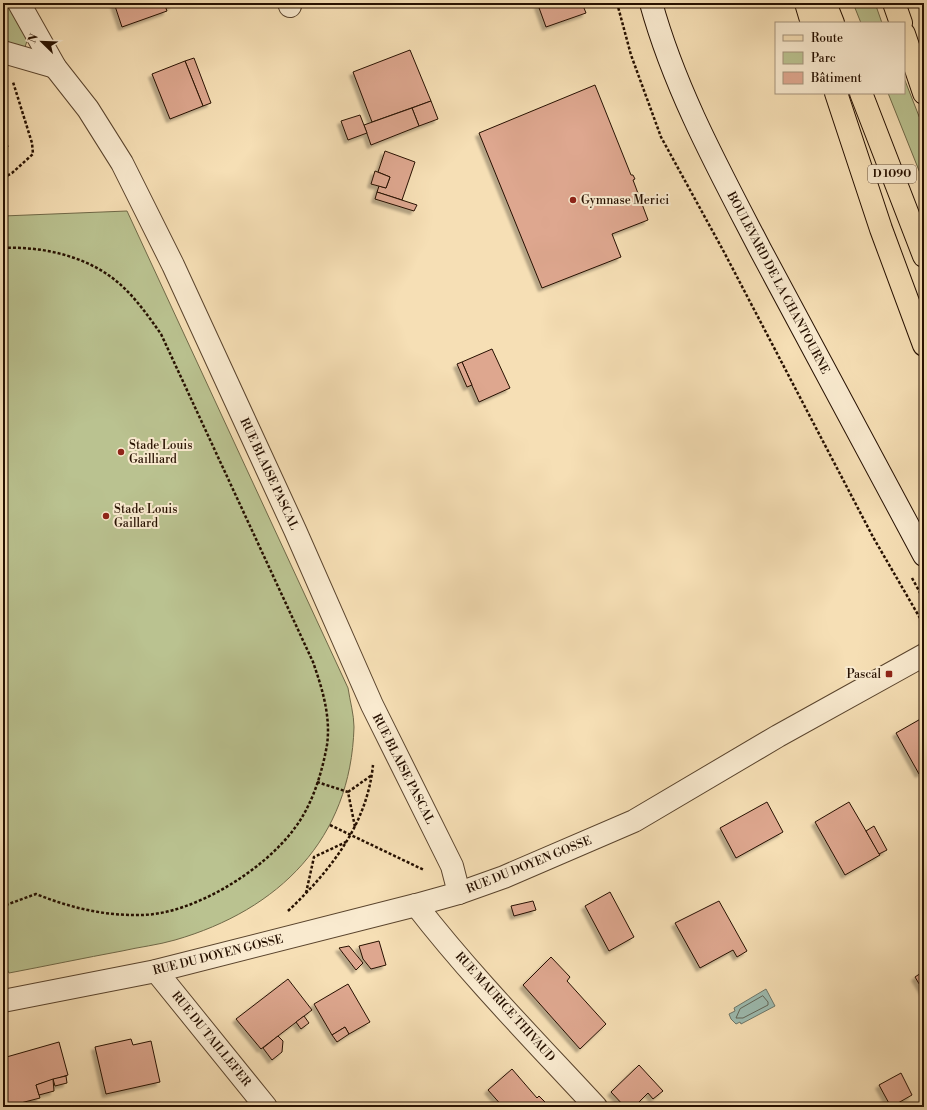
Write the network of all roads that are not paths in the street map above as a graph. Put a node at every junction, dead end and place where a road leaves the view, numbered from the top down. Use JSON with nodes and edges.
{"nodes":[{"id":1,"x":19,"y":3,"type":"edge"},
{"id":2,"x":651,"y":3,"type":"edge"},
{"id":3,"x":806,"y":3,"type":"edge"},
{"id":4,"x":825,"y":3,"type":"edge"},
{"id":5,"x":894,"y":3,"type":"edge"},
{"id":6,"x":812,"y":22,"type":"edge"},
{"id":7,"x":833,"y":22,"type":"edge"},
{"id":8,"x":900,"y":22,"type":"edge"},
{"id":9,"x":905,"y":37,"type":"edge"},
{"id":10,"x":3,"y":52,"type":"edge"},
{"id":11,"x":55,"y":67,"type":"junction"},
{"id":12,"x":924,"y":93,"type":"edge"},
{"id":13,"x":836,"y":94,"type":"edge"},
{"id":14,"x":860,"y":94,"type":"edge"},
{"id":15,"x":924,"y":256,"type":"edge"},
{"id":16,"x":924,"y":345,"type":"edge"},
{"id":17,"x":924,"y":555,"type":"edge"},
{"id":18,"x":924,"y":655,"type":"edge"},
{"id":19,"x":458,"y":893,"type":"junction"},
{"id":20,"x":416,"y":905,"type":"junction"},
{"id":21,"x":156,"y":970,"type":"junction"},
{"id":22,"x":3,"y":1002,"type":"edge"},
{"id":23,"x":266,"y":1107,"type":"edge"},
{"id":24,"x":596,"y":1107,"type":"edge"}],
"edges":[{"from":1,"to":11,"type":"street","name":"RUE BLAISE PASCAL"},
{"from":2,"to":17,"type":"street","name":"BOULEVARD DE LA CHANTOURNE"},
{"from":3,"to":6,"type":"main road"},
{"from":4,"to":7,"type":"main road"},
{"from":5,"to":8,"type":"main road"},
{"from":9,"to":12,"type":"main road"},
{"from":10,"to":11,"type":"street"},
{"from":11,"to":19,"type":"street","name":"RUE BLAISE PASCAL"},
{"from":13,"to":16,"type":"main road"},
{"from":14,"to":15,"type":"main road","number":"D 1090"},
{"from":18,"to":19,"type":"street","name":"RUE DU DOYEN GOSSE"},
{"from":19,"to":20,"type":"street","name":"RUE DU DOYEN GOSSE"},
{"from":20,"to":21,"type":"street","name":"RUE DU DOYEN GOSSE"},
{"from":20,"to":24,"type":"street","name":"RUE MAURICE THIVAUD"},
{"from":21,"to":22,"type":"street","name":"RUE DU DOYEN GOSSE"},
{"from":21,"to":23,"type":"street","name":"RUE DU TAILLEFER"}]}
